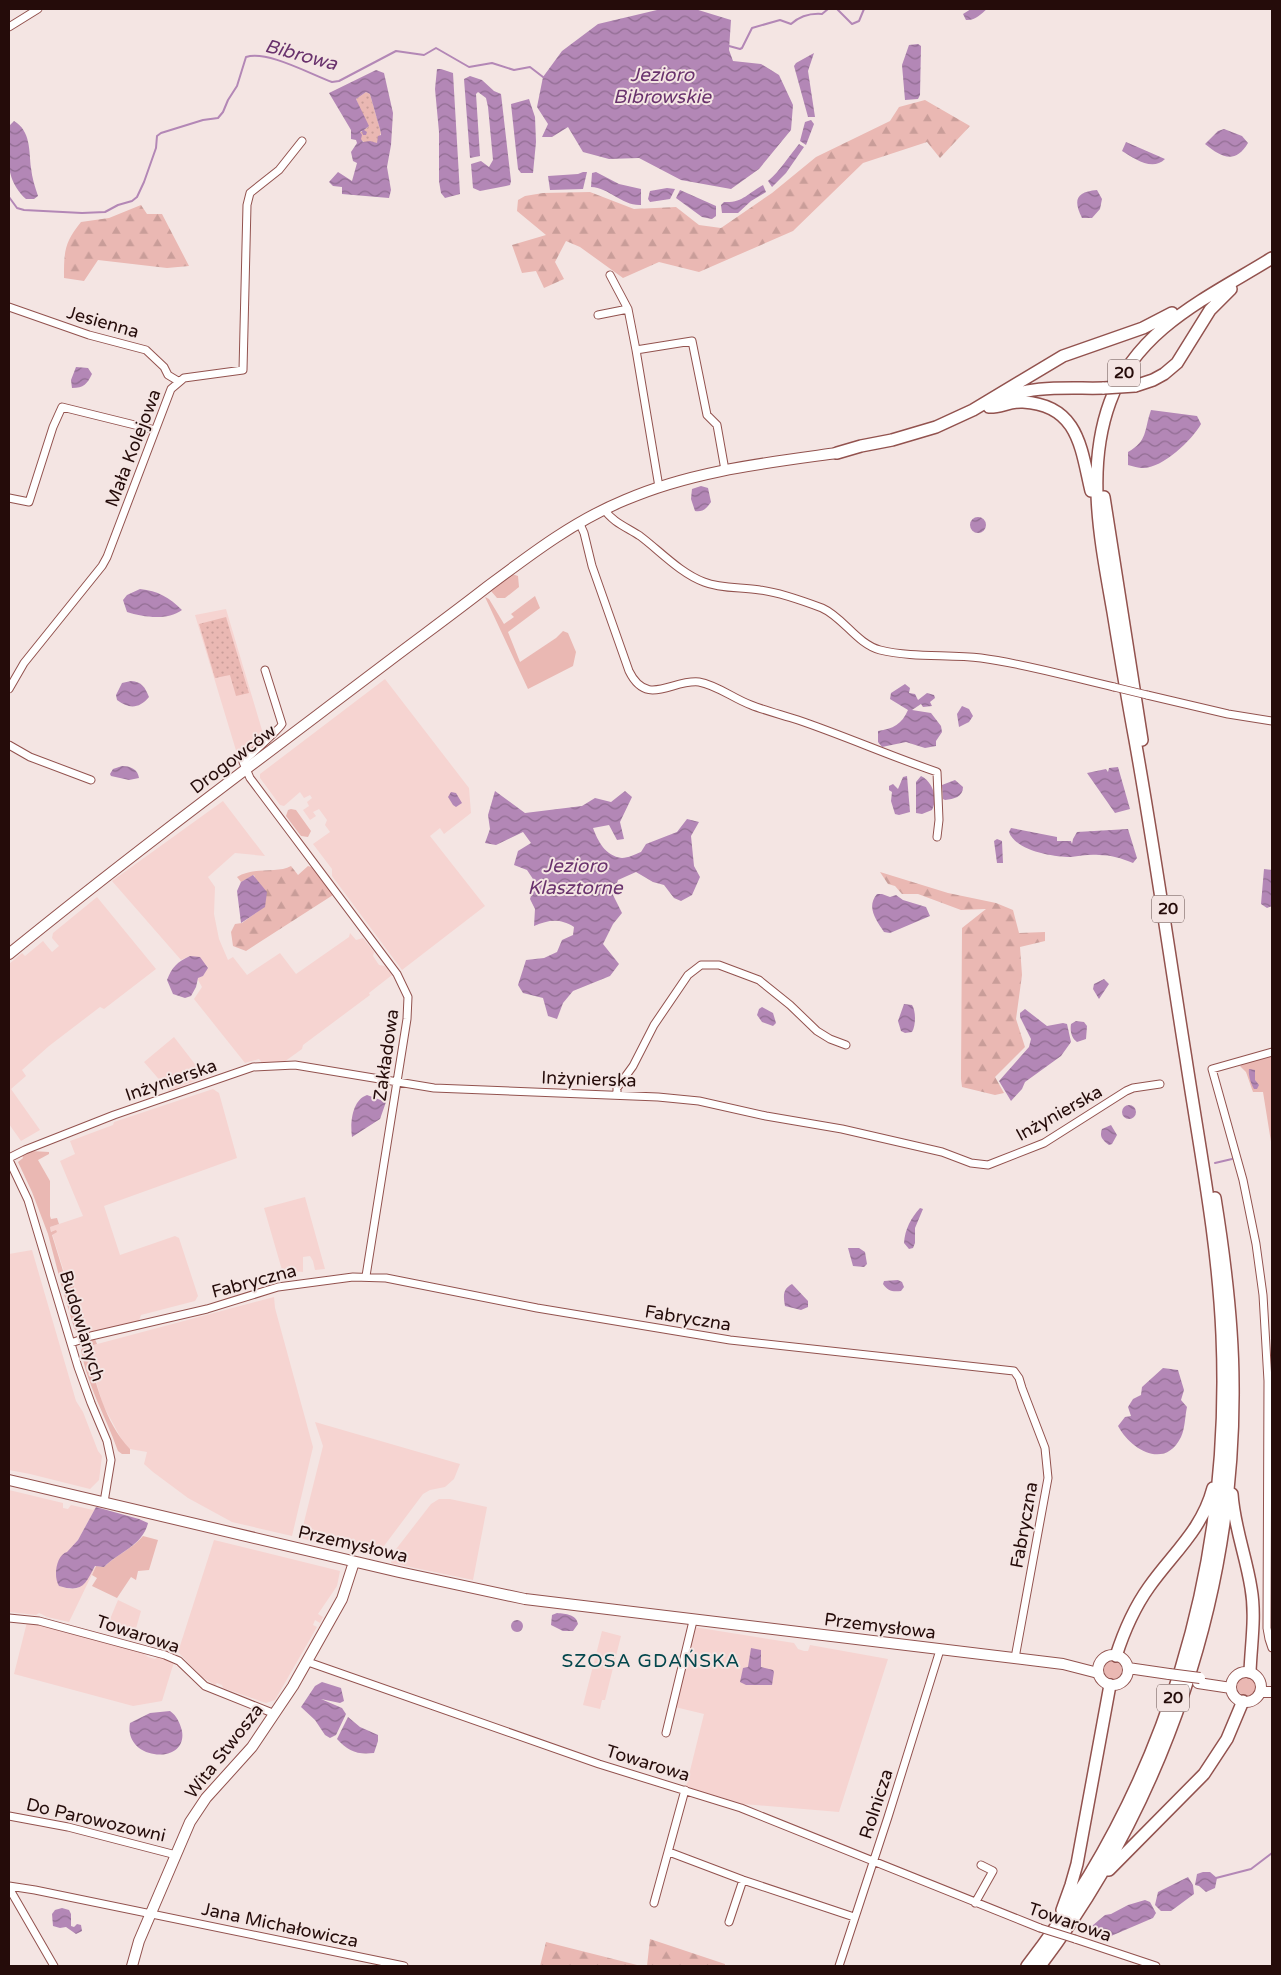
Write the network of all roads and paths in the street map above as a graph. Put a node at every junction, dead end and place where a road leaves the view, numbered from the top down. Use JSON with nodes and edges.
{"nodes":[{"id":1,"x":38,"y":9,"type":"edge"},
{"id":2,"x":9,"y":26,"type":"edge"},
{"id":3,"x":302,"y":141,"type":"dead end"},
{"id":4,"x":1272,"y":258,"type":"edge"},
{"id":5,"x":610,"y":275,"type":"dead end"},
{"id":6,"x":1235,"y":281,"type":"junction"},
{"id":7,"x":9,"y":307,"type":"edge"},
{"id":8,"x":628,"y":309,"type":"junction"},
{"id":9,"x":1182,"y":312,"type":"junction"},
{"id":10,"x":598,"y":315,"type":"dead end"},
{"id":11,"x":636,"y":350,"type":"junction"},
{"id":12,"x":178,"y":381,"type":"junction"},
{"id":13,"x":989,"y":407,"type":"junction"},
{"id":14,"x":155,"y":430,"type":"junction"},
{"id":15,"x":836,"y":453,"type":"junction"},
{"id":16,"x":1099,"y":453,"type":"junction"},
{"id":17,"x":725,"y":470,"type":"junction"},
{"id":18,"x":659,"y":487,"type":"junction"},
{"id":19,"x":9,"y":498,"type":"edge"},
{"id":20,"x":604,"y":509,"type":"junction"},
{"id":21,"x":579,"y":522,"type":"junction"},
{"id":22,"x":1100,"y":530,"type":"junction"},
{"id":23,"x":265,"y":670,"type":"dead end"},
{"id":24,"x":9,"y":688,"type":"edge"},
{"id":25,"x":1272,"y":721,"type":"edge"},
{"id":26,"x":9,"y":745,"type":"edge"},
{"id":27,"x":246,"y":769,"type":"junction"},
{"id":28,"x":91,"y":780,"type":"dead end"},
{"id":29,"x":937,"y":837,"type":"dead end"},
{"id":30,"x":9,"y":954,"type":"edge"},
{"id":31,"x":846,"y":1045,"type":"dead end"},
{"id":32,"x":1272,"y":1052,"type":"edge"},
{"id":33,"x":398,"y":1081,"type":"junction"},
{"id":34,"x":1160,"y":1084,"type":"dead end"},
{"id":35,"x":617,"y":1095,"type":"junction"},
{"id":36,"x":9,"y":1159,"type":"edge"},
{"id":37,"x":366,"y":1276,"type":"junction"},
{"id":38,"x":71,"y":1343,"type":"junction"},
{"id":39,"x":1226,"y":1456,"type":"junction"},
{"id":40,"x":9,"y":1480,"type":"edge"},
{"id":41,"x":104,"y":1502,"type":"junction"},
{"id":42,"x":354,"y":1562,"type":"junction"},
{"id":43,"x":9,"y":1618,"type":"edge"},
{"id":44,"x":693,"y":1621,"type":"junction"},
{"id":45,"x":1272,"y":1648,"type":"edge"},
{"id":46,"x":940,"y":1650,"type":"junction"},
{"id":47,"x":1116,"y":1656,"type":"junction"},
{"id":48,"x":1014,"y":1658,"type":"junction"},
{"id":49,"x":308,"y":1662,"type":"junction"},
{"id":50,"x":1099,"y":1668,"type":"junction"},
{"id":51,"x":1127,"y":1672,"type":"junction"},
{"id":52,"x":1250,"y":1672,"type":"junction"},
{"id":53,"x":1232,"y":1684,"type":"junction"},
{"id":54,"x":1110,"y":1685,"type":"junction"},
{"id":55,"x":1272,"y":1686,"type":"edge"},
{"id":56,"x":1261,"y":1688,"type":"junction"},
{"id":57,"x":1272,"y":1692,"type":"edge"},
{"id":58,"x":1243,"y":1701,"type":"junction"},
{"id":59,"x":275,"y":1714,"type":"junction"},
{"id":60,"x":666,"y":1733,"type":"dead end"},
{"id":61,"x":685,"y":1790,"type":"junction"},
{"id":62,"x":9,"y":1816,"type":"edge"},
{"id":63,"x":669,"y":1852,"type":"junction"},
{"id":64,"x":176,"y":1855,"type":"junction"},
{"id":65,"x":872,"y":1861,"type":"junction"},
{"id":66,"x":981,"y":1865,"type":"dead end"},
{"id":67,"x":743,"y":1880,"type":"junction"},
{"id":68,"x":1096,"y":1884,"type":"junction"},
{"id":69,"x":9,"y":1887,"type":"edge"},
{"id":70,"x":654,"y":1903,"type":"dead end"},
{"id":71,"x":975,"y":1903,"type":"junction"},
{"id":72,"x":150,"y":1914,"type":"junction"},
{"id":73,"x":854,"y":1917,"type":"junction"},
{"id":74,"x":1062,"y":1917,"type":"junction"},
{"id":75,"x":729,"y":1922,"type":"dead end"},
{"id":76,"x":54,"y":1966,"type":"edge"},
{"id":77,"x":132,"y":1966,"type":"edge"},
{"id":78,"x":404,"y":1966,"type":"edge"},
{"id":79,"x":839,"y":1966,"type":"edge"},
{"id":80,"x":1028,"y":1966,"type":"edge"},
{"id":81,"x":1040,"y":1966,"type":"edge"},
{"id":82,"x":1156,"y":1966,"type":"edge"}],
"edges":[{"from":1,"to":2,"type":"street"},
{"from":3,"to":12,"type":"street","name":"Mała Kolejowa"},
{"from":4,"to":6,"type":"main road","number":"20"},
{"from":5,"to":8,"type":"street"},
{"from":6,"to":9,"type":"main road","number":"20"},
{"from":6,"to":13,"type":"main road","bridge":true},
{"from":7,"to":12,"type":"street","name":"Jesienna"},
{"from":8,"to":10,"type":"street"},
{"from":8,"to":11,"type":"street"},
{"from":9,"to":15,"type":"main road"},
{"from":9,"to":16,"type":"main road","number":"20"},
{"from":11,"to":17,"type":"street"},
{"from":11,"to":18,"type":"street"},
{"from":12,"to":14,"type":"street","name":"Mała Kolejowa"},
{"from":13,"to":15,"type":"main road"},
{"from":13,"to":22,"type":"main road"},
{"from":14,"to":19,"type":"street"},
{"from":14,"to":24,"type":"street","name":"Mała Kolejowa"},
{"from":15,"to":17,"type":"main road","name":"Drogowców"},
{"from":16,"to":22,"type":"main road","number":"20"},
{"from":16,"to":39,"type":"main road","number":"20"},
{"from":17,"to":18,"type":"main road","name":"Drogowców"},
{"from":18,"to":20,"type":"main road","name":"Drogowców"},
{"from":20,"to":21,"type":"main road","name":"Drogowców"},
{"from":20,"to":25,"type":"street","bridge":true},
{"from":21,"to":27,"type":"main road","name":"Drogowców"},
{"from":21,"to":29,"type":"street"},
{"from":22,"to":39,"type":"main road","number":"20"},
{"from":23,"to":27,"type":"street"},
{"from":26,"to":28,"type":"street"},
{"from":27,"to":30,"type":"main road","name":"Drogowców"},
{"from":27,"to":33,"type":"street","name":"Zakładowa"},
{"from":31,"to":35,"type":"street"},
{"from":32,"to":45,"type":"street"},
{"from":33,"to":35,"type":"street","name":"Inżynierska"},
{"from":33,"to":36,"type":"street","name":"Inżynierska"},
{"from":33,"to":37,"type":"street","name":"Zakładowa"},
{"from":34,"to":35,"type":"street","name":"Inżynierska"},
{"from":36,"to":38,"type":"street","name":"Budowlanych"},
{"from":37,"to":38,"type":"street","name":"Fabryczna"},
{"from":37,"to":48,"type":"street","name":"Fabryczna"},
{"from":38,"to":41,"type":"street","name":"Budowlanych"},
{"from":39,"to":47,"type":"main road"},
{"from":39,"to":52,"type":"main road"},
{"from":39,"to":68,"type":"main road","number":"20"},
{"from":39,"to":74,"type":"main road","number":"20"},
{"from":40,"to":41,"type":"main road","name":"Przemysłowa"},
{"from":41,"to":42,"type":"main road","name":"Przemysłowa"},
{"from":42,"to":44,"type":"main road","name":"Przemysłowa"},
{"from":42,"to":49,"type":"main road","name":"Wita Stwosza"},
{"from":43,"to":59,"type":"street","name":"Towarowa"},
{"from":44,"to":46,"type":"main road","name":"Przemysłowa"},
{"from":44,"to":60,"type":"street"},
{"from":46,"to":48,"type":"main road","name":"Przemysłowa"},
{"from":46,"to":65,"type":"street","name":"Rolnicza"},
{"from":47,"to":50,"type":"main road"},
{"from":47,"to":51,"type":"main road"},
{"from":48,"to":50,"type":"main road","name":"Przemysłowa"},
{"from":49,"to":59,"type":"main road","name":"Wita Stwosza"},
{"from":49,"to":61,"type":"street","name":"Towarowa"},
{"from":50,"to":54,"type":"main road"},
{"from":51,"to":53,"type":"main road"},
{"from":51,"to":54,"type":"main road"},
{"from":52,"to":53,"type":"main road"},
{"from":52,"to":56,"type":"main road"},
{"from":53,"to":58,"type":"main road"},
{"from":54,"to":74,"type":"main road"},
{"from":55,"to":56,"type":"main road"},
{"from":56,"to":57,"type":"main road"},
{"from":56,"to":58,"type":"main road"},
{"from":58,"to":68,"type":"main road"},
{"from":59,"to":64,"type":"main road","name":"Wita Stwosza"},
{"from":61,"to":63,"type":"street"},
{"from":61,"to":65,"type":"street","name":"Towarowa"},
{"from":62,"to":64,"type":"street","name":"Do Parowozowni"},
{"from":63,"to":67,"type":"street"},
{"from":63,"to":70,"type":"street"},
{"from":64,"to":72,"type":"main road","name":"Wita Stwosza"},
{"from":65,"to":71,"type":"street","name":"Towarowa"},
{"from":65,"to":73,"type":"street","name":"Rolnicza"},
{"from":66,"to":71,"type":"street"},
{"from":67,"to":73,"type":"street"},
{"from":67,"to":75,"type":"street"},
{"from":68,"to":81,"type":"main road","number":"20"},
{"from":69,"to":72,"type":"street","name":"Jana Michałowicza"},
{"from":69,"to":76,"type":"street"},
{"from":71,"to":82,"type":"street","name":"Towarowa","bridge":true},
{"from":72,"to":77,"type":"main road","name":"Wita Stwosza"},
{"from":72,"to":78,"type":"street","name":"Jana Michałowicza"},
{"from":73,"to":79,"type":"street","name":"Rolnicza"},
{"from":74,"to":80,"type":"main road","number":"20"}]}
